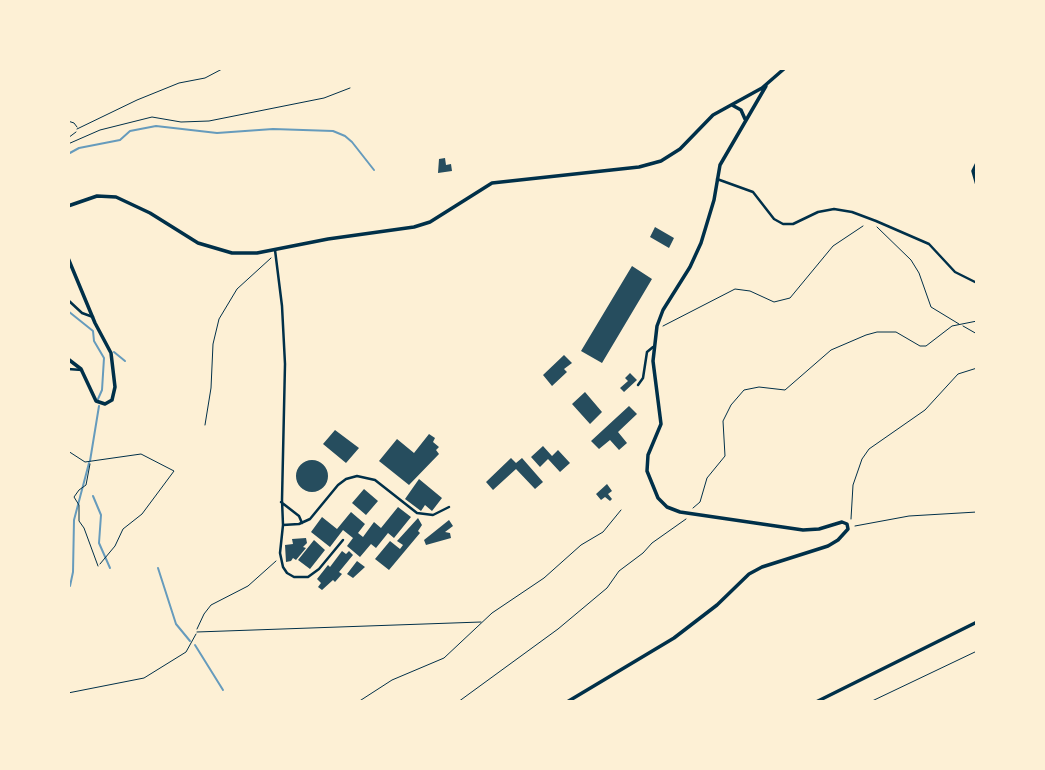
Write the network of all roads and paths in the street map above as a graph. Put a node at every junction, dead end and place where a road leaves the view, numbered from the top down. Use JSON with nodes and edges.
{"nodes":[{"id":1,"x":224,"y":68,"type":"edge"},
{"id":2,"x":785,"y":68,"type":"edge"},
{"id":3,"x":917,"y":68,"type":"edge"},
{"id":4,"x":924,"y":68,"type":"edge"},
{"id":5,"x":766,"y":86,"type":"junction"},
{"id":6,"x":350,"y":88,"type":"dead end"},
{"id":7,"x":731,"y":105,"type":"junction"},
{"id":8,"x":68,"y":121,"type":"edge"},
{"id":9,"x":745,"y":121,"type":"junction"},
{"id":10,"x":77,"y":130,"type":"junction"},
{"id":11,"x":68,"y":138,"type":"edge"},
{"id":12,"x":68,"y":144,"type":"edge"},
{"id":13,"x":977,"y":163,"type":"edge"},
{"id":14,"x":717,"y":179,"type":"junction"},
{"id":15,"x":977,"y":185,"type":"edge"},
{"id":16,"x":68,"y":206,"type":"edge"},
{"id":17,"x":876,"y":221,"type":"junction"},
{"id":18,"x":863,"y":226,"type":"dead end"},
{"id":19,"x":275,"y":250,"type":"junction"},
{"id":20,"x":68,"y":258,"type":"edge"},
{"id":21,"x":977,"y":283,"type":"edge"},
{"id":22,"x":68,"y":300,"type":"edge"},
{"id":23,"x":93,"y":317,"type":"junction"},
{"id":24,"x":977,"y":321,"type":"edge"},
{"id":25,"x":960,"y":325,"type":"junction"},
{"id":26,"x":657,"y":326,"type":"junction"},
{"id":27,"x":977,"y":334,"type":"edge"},
{"id":28,"x":653,"y":347,"type":"junction"},
{"id":29,"x":68,"y":359,"type":"edge"},
{"id":30,"x":977,"y":368,"type":"edge"},
{"id":31,"x":68,"y":369,"type":"edge"},
{"id":32,"x":82,"y":370,"type":"junction"},
{"id":33,"x":638,"y":385,"type":"dead end"},
{"id":34,"x":205,"y":425,"type":"dead end"},
{"id":35,"x":68,"y":451,"type":"edge"},
{"id":36,"x":90,"y":461,"type":"junction"},
{"id":37,"x":281,"y":502,"type":"junction"},
{"id":38,"x":449,"y":507,"type":"dead end"},
{"id":39,"x":621,"y":510,"type":"dead end"},
{"id":40,"x":977,"y":512,"type":"edge"},
{"id":41,"x":688,"y":514,"type":"junction"},
{"id":42,"x":302,"y":523,"type":"junction"},
{"id":43,"x":283,"y":525,"type":"junction"},
{"id":44,"x":848,"y":526,"type":"junction"},
{"id":45,"x":343,"y":540,"type":"dead end"},
{"id":46,"x":281,"y":560,"type":"junction"},
{"id":47,"x":483,"y":622,"type":"junction"},
{"id":48,"x":977,"y":622,"type":"edge"},
{"id":49,"x":197,"y":632,"type":"junction"},
{"id":50,"x":977,"y":651,"type":"edge"},
{"id":51,"x":68,"y":692,"type":"edge"},
{"id":52,"x":358,"y":702,"type":"edge"},
{"id":53,"x":458,"y":702,"type":"edge"},
{"id":54,"x":567,"y":702,"type":"edge"},
{"id":55,"x":816,"y":702,"type":"edge"},
{"id":56,"x":870,"y":702,"type":"edge"}],
"edges":[{"from":1,"to":10,"type":"path"},
{"from":2,"to":5,"type":"street"},
{"from":3,"to":4,"type":"street"},
{"from":5,"to":7,"type":"street"},
{"from":5,"to":9,"type":"street"},
{"from":6,"to":12,"type":"path"},
{"from":7,"to":9,"type":"street"},
{"from":7,"to":19,"type":"street"},
{"from":8,"to":10,"type":"path"},
{"from":9,"to":14,"type":"street"},
{"from":10,"to":11,"type":"path"},
{"from":13,"to":15,"type":"street"},
{"from":14,"to":17,"type":"street"},
{"from":14,"to":26,"type":"street"},
{"from":16,"to":19,"type":"street"},
{"from":17,"to":21,"type":"street"},
{"from":17,"to":25,"type":"path"},
{"from":18,"to":26,"type":"path"},
{"from":19,"to":34,"type":"path"},
{"from":19,"to":37,"type":"street"},
{"from":20,"to":23,"type":"street"},
{"from":22,"to":23,"type":"street"},
{"from":23,"to":32,"type":"street"},
{"from":24,"to":25,"type":"path"},
{"from":25,"to":27,"type":"path"},
{"from":25,"to":41,"type":"path"},
{"from":26,"to":28,"type":"street"},
{"from":28,"to":33,"type":"street"},
{"from":28,"to":41,"type":"street"},
{"from":29,"to":32,"type":"street"},
{"from":30,"to":44,"type":"path"},
{"from":31,"to":32,"type":"street"},
{"from":35,"to":36,"type":"path"},
{"from":36,"to":36,"type":"path"},
{"from":37,"to":42,"type":"street"},
{"from":37,"to":43,"type":"street"},
{"from":38,"to":42,"type":"street"},
{"from":39,"to":47,"type":"path"},
{"from":40,"to":44,"type":"path"},
{"from":41,"to":44,"type":"street"},
{"from":41,"to":53,"type":"path"},
{"from":42,"to":43,"type":"street"},
{"from":43,"to":46,"type":"street"},
{"from":44,"to":54,"type":"street"},
{"from":45,"to":46,"type":"street"},
{"from":46,"to":49,"type":"path"},
{"from":47,"to":49,"type":"path"},
{"from":47,"to":52,"type":"path"},
{"from":48,"to":55,"type":"street"},
{"from":49,"to":51,"type":"path"},
{"from":50,"to":56,"type":"path"}]}
